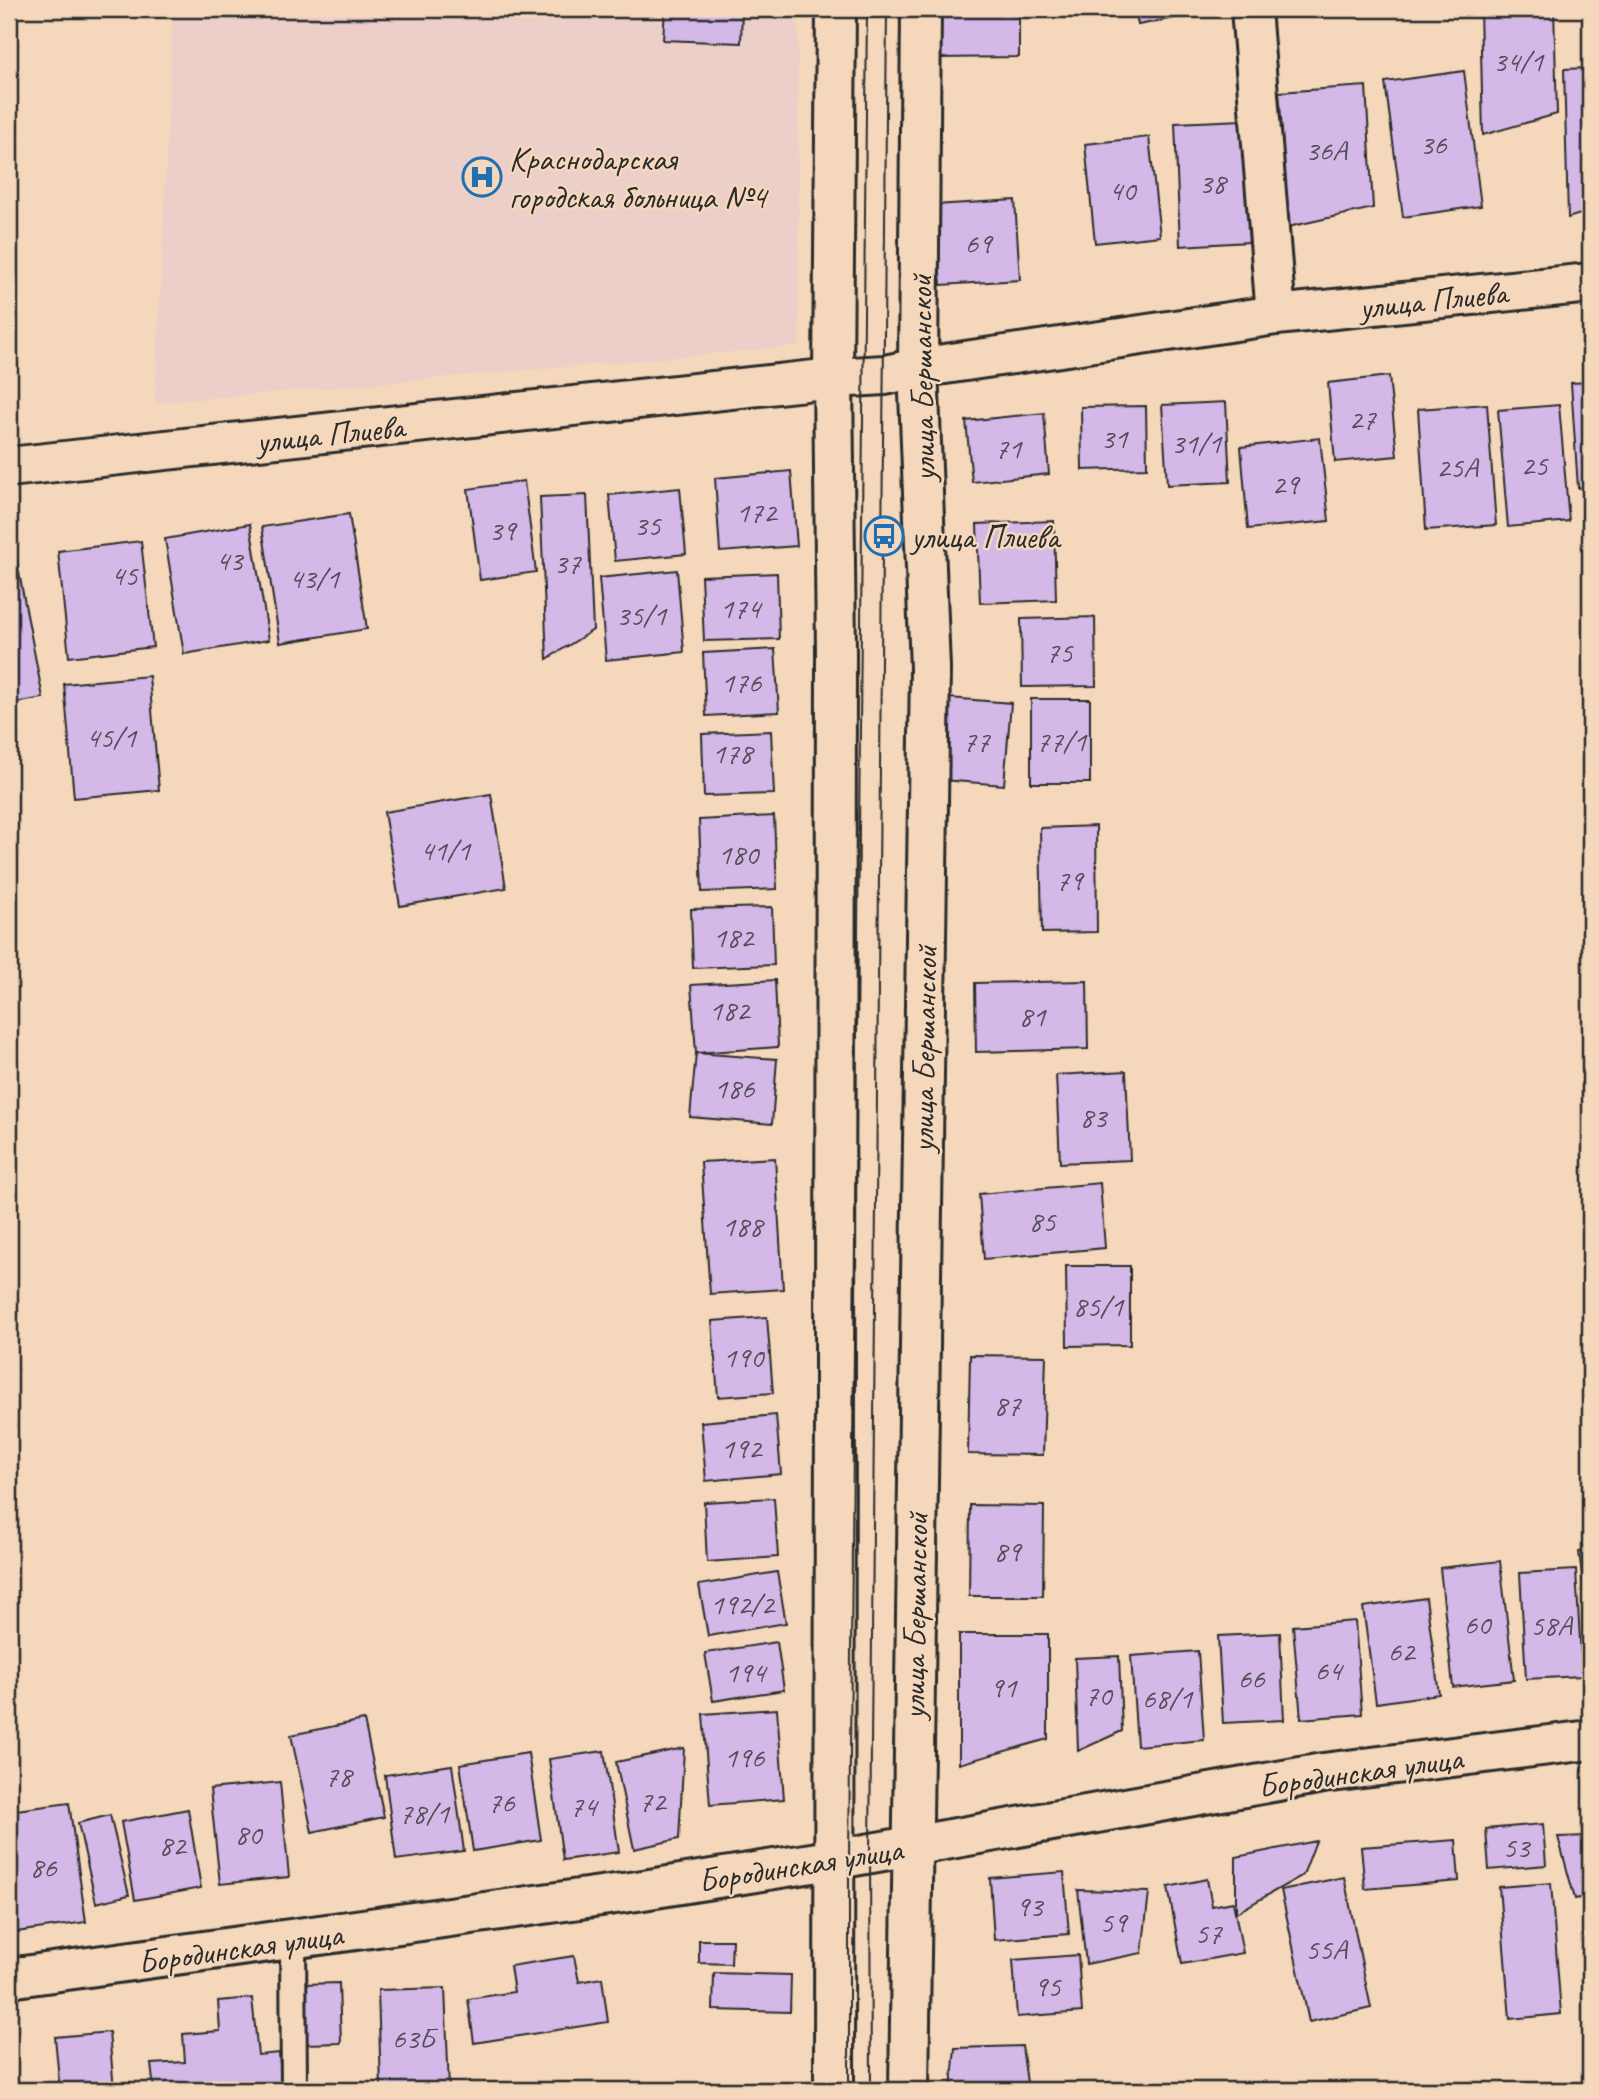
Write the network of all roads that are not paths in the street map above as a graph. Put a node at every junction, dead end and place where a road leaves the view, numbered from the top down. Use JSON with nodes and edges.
{"nodes":[{"id":1,"x":836,"y":9,"type":"edge"},
{"id":2,"x":921,"y":9,"type":"edge"},
{"id":3,"x":1251,"y":9,"type":"edge"},
{"id":4,"x":1590,"y":284,"type":"edge"},
{"id":5,"x":1276,"y":315,"type":"junction"},
{"id":6,"x":918,"y":368,"type":"junction"},
{"id":7,"x":833,"y":378,"type":"junction"},
{"id":8,"x":9,"y":467,"type":"edge"},
{"id":9,"x":1590,"y":1740,"type":"edge"},
{"id":10,"x":911,"y":1846,"type":"junction"},
{"id":11,"x":834,"y":1860,"type":"junction"},
{"id":12,"x":293,"y":1940,"type":"junction"},
{"id":13,"x":9,"y":1978,"type":"edge"},
{"id":14,"x":294,"y":2090,"type":"edge"},
{"id":15,"x":834,"y":2090,"type":"edge"},
{"id":16,"x":909,"y":2090,"type":"edge"}],
"edges":[{"from":1,"to":7,"type":"street"},
{"from":2,"to":6,"type":"street","name":"улица Бершанской"},
{"from":3,"to":5,"type":"street"},
{"from":4,"to":5,"type":"street","name":"улица Плиева"},
{"from":5,"to":6,"type":"street","name":"улица Плиева"},
{"from":6,"to":7,"type":"street","name":"улица Плиева"},
{"from":6,"to":10,"type":"street","name":"улица Бершанской"},
{"from":7,"to":8,"type":"street","name":"улица Плиева"},
{"from":7,"to":11,"type":"street"},
{"from":9,"to":10,"type":"street","name":"Бородинская улица"},
{"from":10,"to":11,"type":"street","name":"Бородинская улица"},
{"from":10,"to":16,"type":"street","name":"улица Бершанской"},
{"from":11,"to":12,"type":"street","name":"Бородинская улица"},
{"from":11,"to":15,"type":"street"},
{"from":12,"to":13,"type":"street","name":"Бородинская улица"},
{"from":12,"to":14,"type":"lane"}]}
